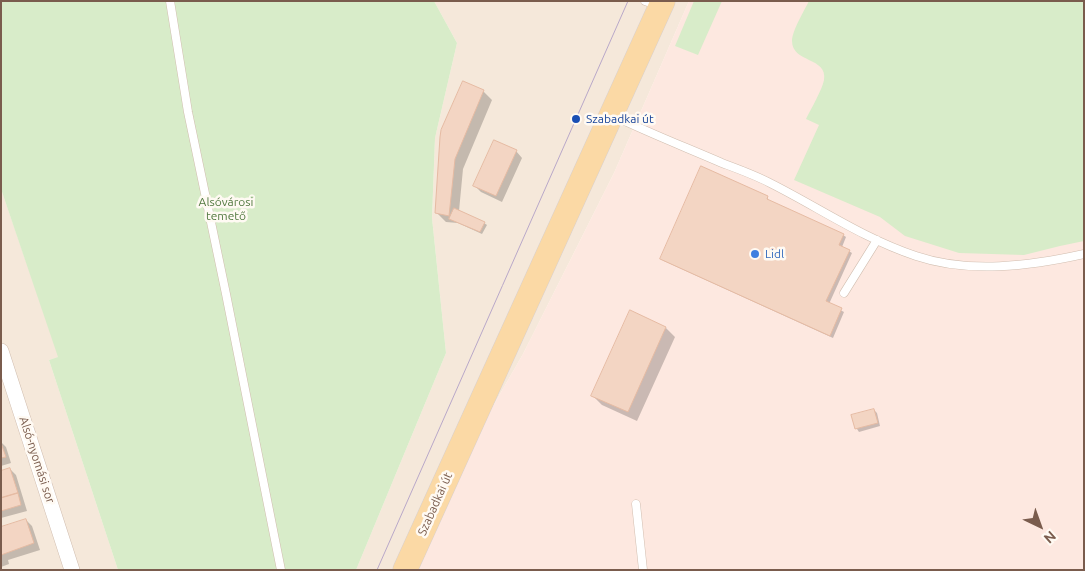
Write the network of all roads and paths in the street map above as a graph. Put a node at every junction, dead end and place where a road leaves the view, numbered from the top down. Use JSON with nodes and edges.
{"nodes":[{"id":1,"x":170,"y":1,"type":"edge"},
{"id":2,"x":656,"y":3,"type":"edge"},
{"id":3,"x":611,"y":115,"type":"junction"},
{"id":4,"x":877,"y":240,"type":"junction"},
{"id":5,"x":1084,"y":254,"type":"edge"},
{"id":6,"x":844,"y":293,"type":"dead end"},
{"id":7,"x":2,"y":357,"type":"edge"},
{"id":8,"x":636,"y":504,"type":"dead end"},
{"id":9,"x":72,"y":570,"type":"edge"},
{"id":10,"x":281,"y":570,"type":"edge"},
{"id":11,"x":405,"y":570,"type":"edge"},
{"id":12,"x":643,"y":570,"type":"edge"}],
"edges":[{"from":1,"to":10,"type":"lane"},
{"from":2,"to":3,"type":"main road","name":"Szabadkai út"},
{"from":3,"to":4,"type":"lane"},
{"from":3,"to":11,"type":"main road","name":"Szabadkai út"},
{"from":4,"to":5,"type":"lane"},
{"from":4,"to":6,"type":"lane"},
{"from":7,"to":9,"type":"street","name":"Alsó-nyomási sor"},
{"from":8,"to":12,"type":"lane"}]}
